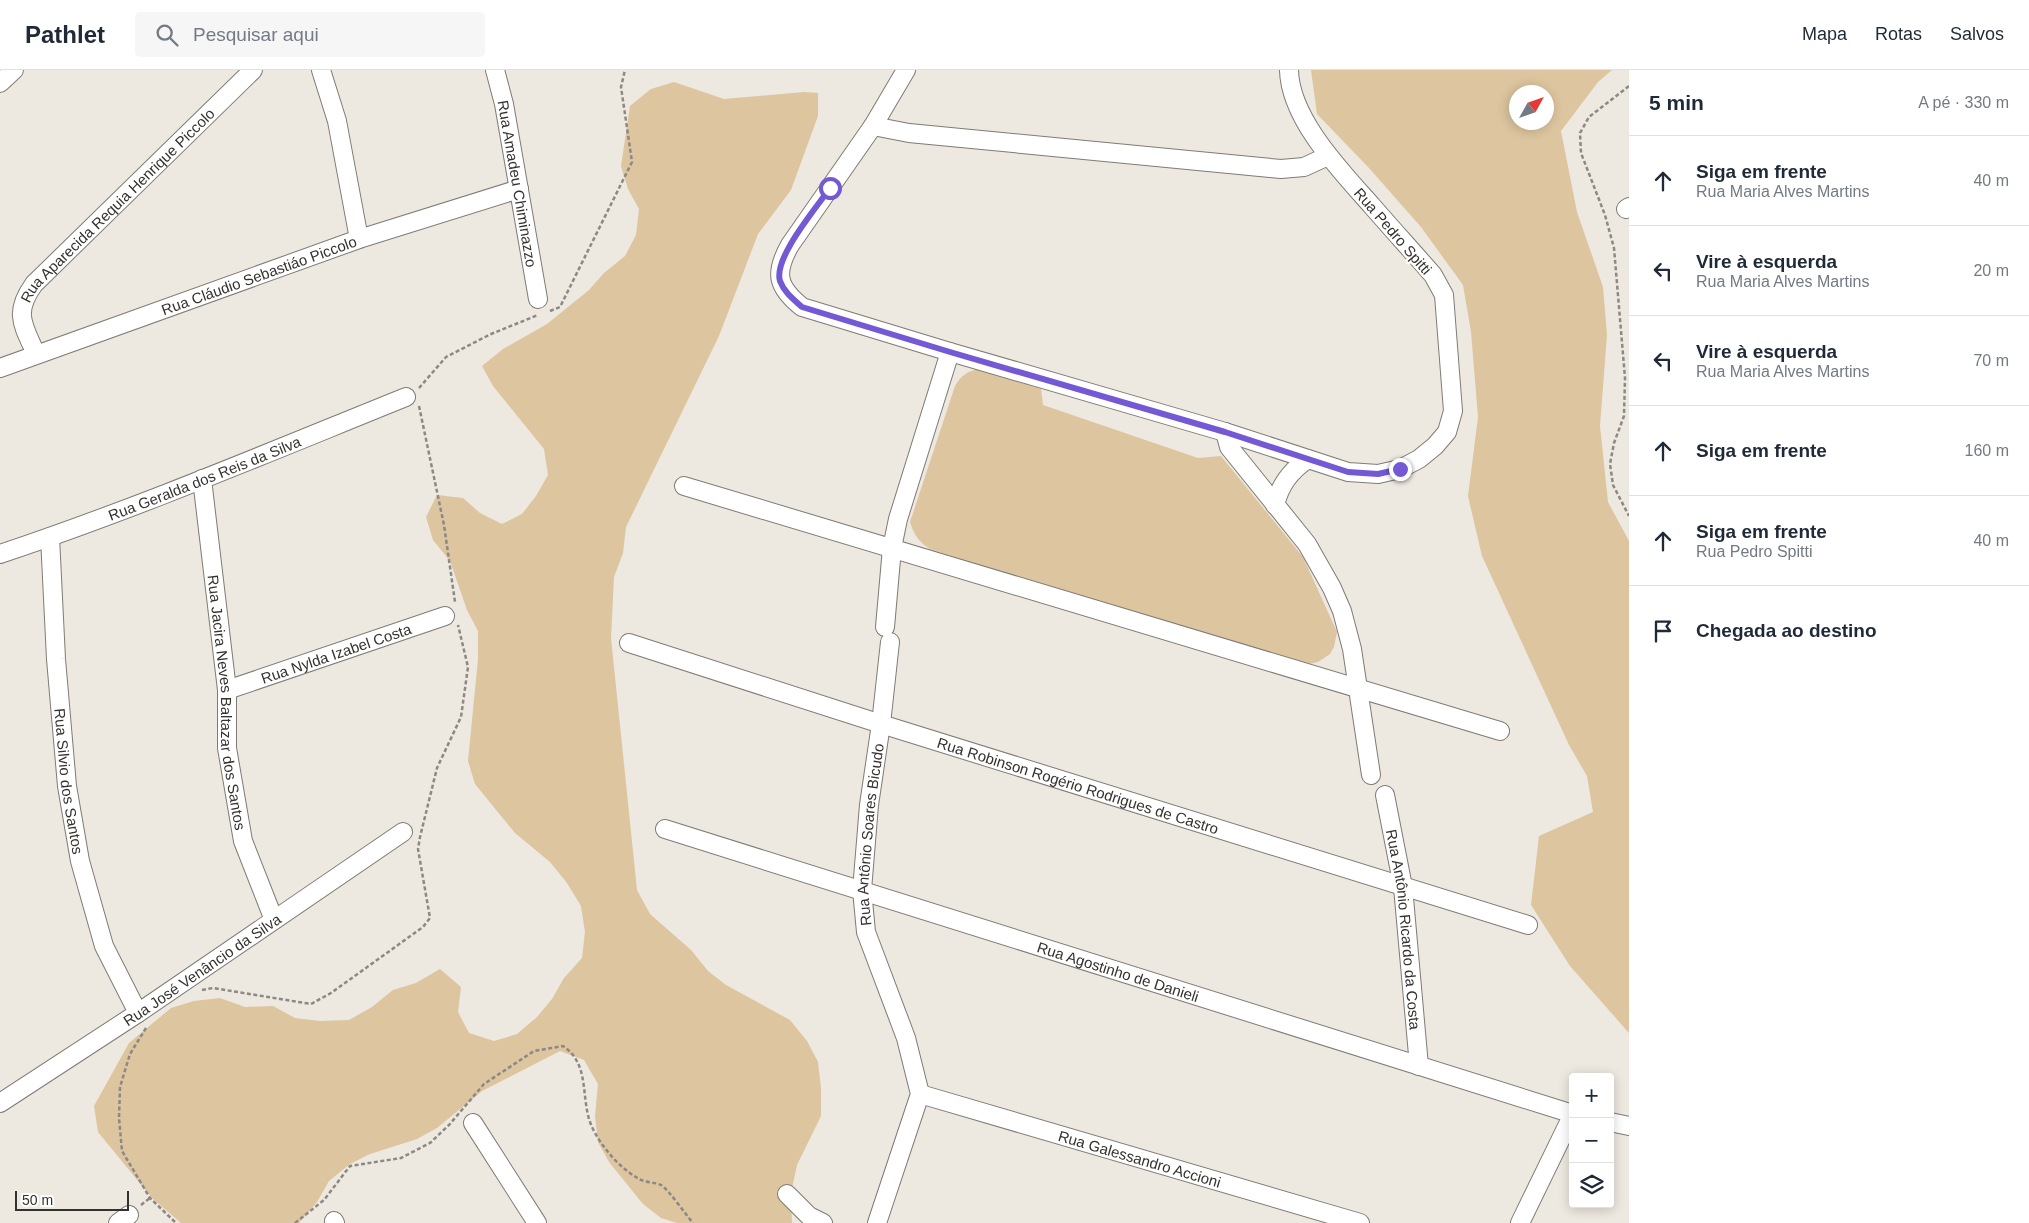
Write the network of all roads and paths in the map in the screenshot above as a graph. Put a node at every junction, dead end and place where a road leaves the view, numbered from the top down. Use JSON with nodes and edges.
{"nodes":[{"id":1,"x":14,"y":70,"type":"edge"},
{"id":2,"x":253,"y":70,"type":"edge"},
{"id":3,"x":321,"y":70,"type":"edge"},
{"id":4,"x":495,"y":70,"type":"edge"},
{"id":5,"x":625,"y":70,"type":"edge"},
{"id":6,"x":906,"y":70,"type":"edge"},
{"id":7,"x":1289,"y":70,"type":"edge"},
{"id":8,"x":0,"y":84,"type":"edge"},
{"id":9,"x":1629,"y":86,"type":"edge"},
{"id":10,"x":873,"y":126,"type":"junction"},
{"id":11,"x":1328,"y":156,"type":"junction"},
{"id":12,"x":519,"y":189,"type":"junction"},
{"id":13,"x":359,"y":239,"type":"junction"},
{"id":14,"x":538,"y":299,"type":"dead end"},
{"id":15,"x":950,"y":352,"type":"junction"},
{"id":16,"x":36,"y":354,"type":"junction"},
{"id":17,"x":0,"y":368,"type":"edge"},
{"id":18,"x":1629,"y":376,"type":"edge"},
{"id":19,"x":1625,"y":378,"type":"junction"},
{"id":20,"x":410,"y":396,"type":"junction"},
{"id":21,"x":1225,"y":432,"type":"junction"},
{"id":22,"x":1308,"y":459,"type":"junction"},
{"id":23,"x":202,"y":479,"type":"junction"},
{"id":24,"x":684,"y":486,"type":"dead end"},
{"id":25,"x":1275,"y":505,"type":"junction"},
{"id":26,"x":1629,"y":516,"type":"edge"},
{"id":27,"x":50,"y":537,"type":"junction"},
{"id":28,"x":892,"y":548,"type":"junction"},
{"id":29,"x":0,"y":554,"type":"edge"},
{"id":30,"x":452,"y":614,"type":"junction"},
{"id":31,"x":629,"y":643,"type":"dead end"},
{"id":32,"x":1357,"y":688,"type":"junction"},
{"id":33,"x":228,"y":690,"type":"junction"},
{"id":34,"x":881,"y":724,"type":"junction"},
{"id":35,"x":1500,"y":731,"type":"dead end"},
{"id":36,"x":1371,"y":775,"type":"dead end"},
{"id":37,"x":1385,"y":795,"type":"dead end"},
{"id":38,"x":664,"y":829,"type":"dead end"},
{"id":39,"x":403,"y":832,"type":"dead end"},
{"id":40,"x":1403,"y":887,"type":"junction"},
{"id":41,"x":862,"y":890,"type":"junction"},
{"id":42,"x":274,"y":920,"type":"junction"},
{"id":43,"x":1528,"y":925,"type":"dead end"},
{"id":44,"x":196,"y":992,"type":"dead end"},
{"id":45,"x":142,"y":1020,"type":"junction"},
{"id":46,"x":1419,"y":1066,"type":"junction"},
{"id":47,"x":920,"y":1094,"type":"junction"},
{"id":48,"x":0,"y":1103,"type":"edge"},
{"id":49,"x":1569,"y":1113,"type":"edge"},
{"id":50,"x":1571,"y":1118,"type":"edge"},
{"id":51,"x":473,"y":1123,"type":"dead end"},
{"id":52,"x":1614,"y":1123,"type":"edge"},
{"id":53,"x":1629,"y":1126,"type":"edge"},
{"id":54,"x":787,"y":1194,"type":"dead end"},
{"id":55,"x":176,"y":1223,"type":"edge"},
{"id":56,"x":295,"y":1223,"type":"edge"},
{"id":57,"x":537,"y":1223,"type":"edge"},
{"id":58,"x":693,"y":1223,"type":"edge"},
{"id":59,"x":823,"y":1223,"type":"edge"},
{"id":60,"x":877,"y":1223,"type":"edge"},
{"id":61,"x":1360,"y":1223,"type":"edge"},
{"id":62,"x":1520,"y":1223,"type":"edge"}],
"edges":[{"from":1,"to":8,"type":"street"},
{"from":2,"to":16,"type":"street","name":"Rua Aparecida Requia Henrique Piccolo"},
{"from":3,"to":13,"type":"street"},
{"from":4,"to":12,"type":"street","name":"Rua Amadeu Chiminazzo"},
{"from":5,"to":20,"type":"path"},
{"from":6,"to":10,"type":"street","name":"Rua Pedro Spitti"},
{"from":7,"to":11,"type":"street","name":"Rua Pedro Spitti"},
{"from":9,"to":19,"type":"path"},
{"from":10,"to":11,"type":"street"},
{"from":10,"to":15,"type":"street","name":"Rua Pedro Spitti"},
{"from":11,"to":22,"type":"street","name":"Rua Pedro Spitti"},
{"from":12,"to":13,"type":"street","name":"Rua Cláudio Sebastiáo Piccolo"},
{"from":12,"to":14,"type":"street","name":"Rua Amadeu Chiminazzo"},
{"from":13,"to":16,"type":"street","name":"Rua Cláudio Sebastiáo Piccolo"},
{"from":15,"to":21,"type":"street","name":"Rua Pedro Spitti"},
{"from":15,"to":28,"type":"street","name":"Rua Antônio Soares Bicudo"},
{"from":16,"to":17,"type":"street","name":"Rua Cláudio Sebastiáo Piccolo"},
{"from":18,"to":19,"type":"path"},
{"from":19,"to":26,"type":"path"},
{"from":20,"to":23,"type":"street","name":"Rua Geralda dos Reis da Silva"},
{"from":20,"to":30,"type":"path"},
{"from":21,"to":22,"type":"street","name":"Rua Pedro Spitti"},
{"from":21,"to":25,"type":"street"},
{"from":22,"to":25,"type":"street"},
{"from":23,"to":27,"type":"street","name":"Rua Geralda dos Reis da Silva"},
{"from":23,"to":33,"type":"street","name":"Rua Jacira Neves Baltazar dos Santos"},
{"from":24,"to":28,"type":"street"},
{"from":25,"to":32,"type":"street"},
{"from":27,"to":29,"type":"street","name":"Rua Geralda dos Reis da Silva"},
{"from":27,"to":45,"type":"street","name":"Rua Silvio dos Santos"},
{"from":28,"to":32,"type":"street"},
{"from":28,"to":34,"type":"street","name":"Rua Antônio Soares Bicudo"},
{"from":30,"to":33,"type":"street","name":"Rua Nylda Izabel Costa"},
{"from":30,"to":44,"type":"path"},
{"from":31,"to":34,"type":"street","name":"Rua Robinson Rogério Rodrigues de Castro"},
{"from":32,"to":35,"type":"street"},
{"from":32,"to":36,"type":"street"},
{"from":33,"to":42,"type":"street","name":"Rua Jacira Neves Baltazar dos Santos"},
{"from":34,"to":40,"type":"street","name":"Rua Robinson Rogério Rodrigues de Castro"},
{"from":34,"to":41,"type":"street","name":"Rua Antônio Soares Bicudo"},
{"from":37,"to":40,"type":"street","name":"Rua Antônio Ricardo da Costa"},
{"from":38,"to":41,"type":"street","name":"Rua Agostinho de Danieli"},
{"from":39,"to":42,"type":"street","name":"Rua José Venâncio da Silva"},
{"from":40,"to":43,"type":"street","name":"Rua Robinson Rogério Rodrigues de Castro"},
{"from":40,"to":46,"type":"street","name":"Rua Antônio Ricardo da Costa"},
{"from":41,"to":46,"type":"street","name":"Rua Agostinho de Danieli"},
{"from":41,"to":47,"type":"street","name":"Rua Antônio Soares Bicudo"},
{"from":42,"to":45,"type":"street","name":"Rua José Venâncio da Silva"},
{"from":45,"to":48,"type":"street","name":"Rua José Venâncio da Silva"},
{"from":45,"to":55,"type":"path"},
{"from":46,"to":49,"type":"street","name":"Rua Agostinho de Danieli"},
{"from":47,"to":60,"type":"street"},
{"from":47,"to":61,"type":"street","name":"Rua Galessandro Accioni"},
{"from":50,"to":62,"type":"street"},
{"from":51,"to":57,"type":"street"},
{"from":52,"to":53,"type":"street"},
{"from":54,"to":59,"type":"street"},
{"from":56,"to":58,"type":"path"}]}
